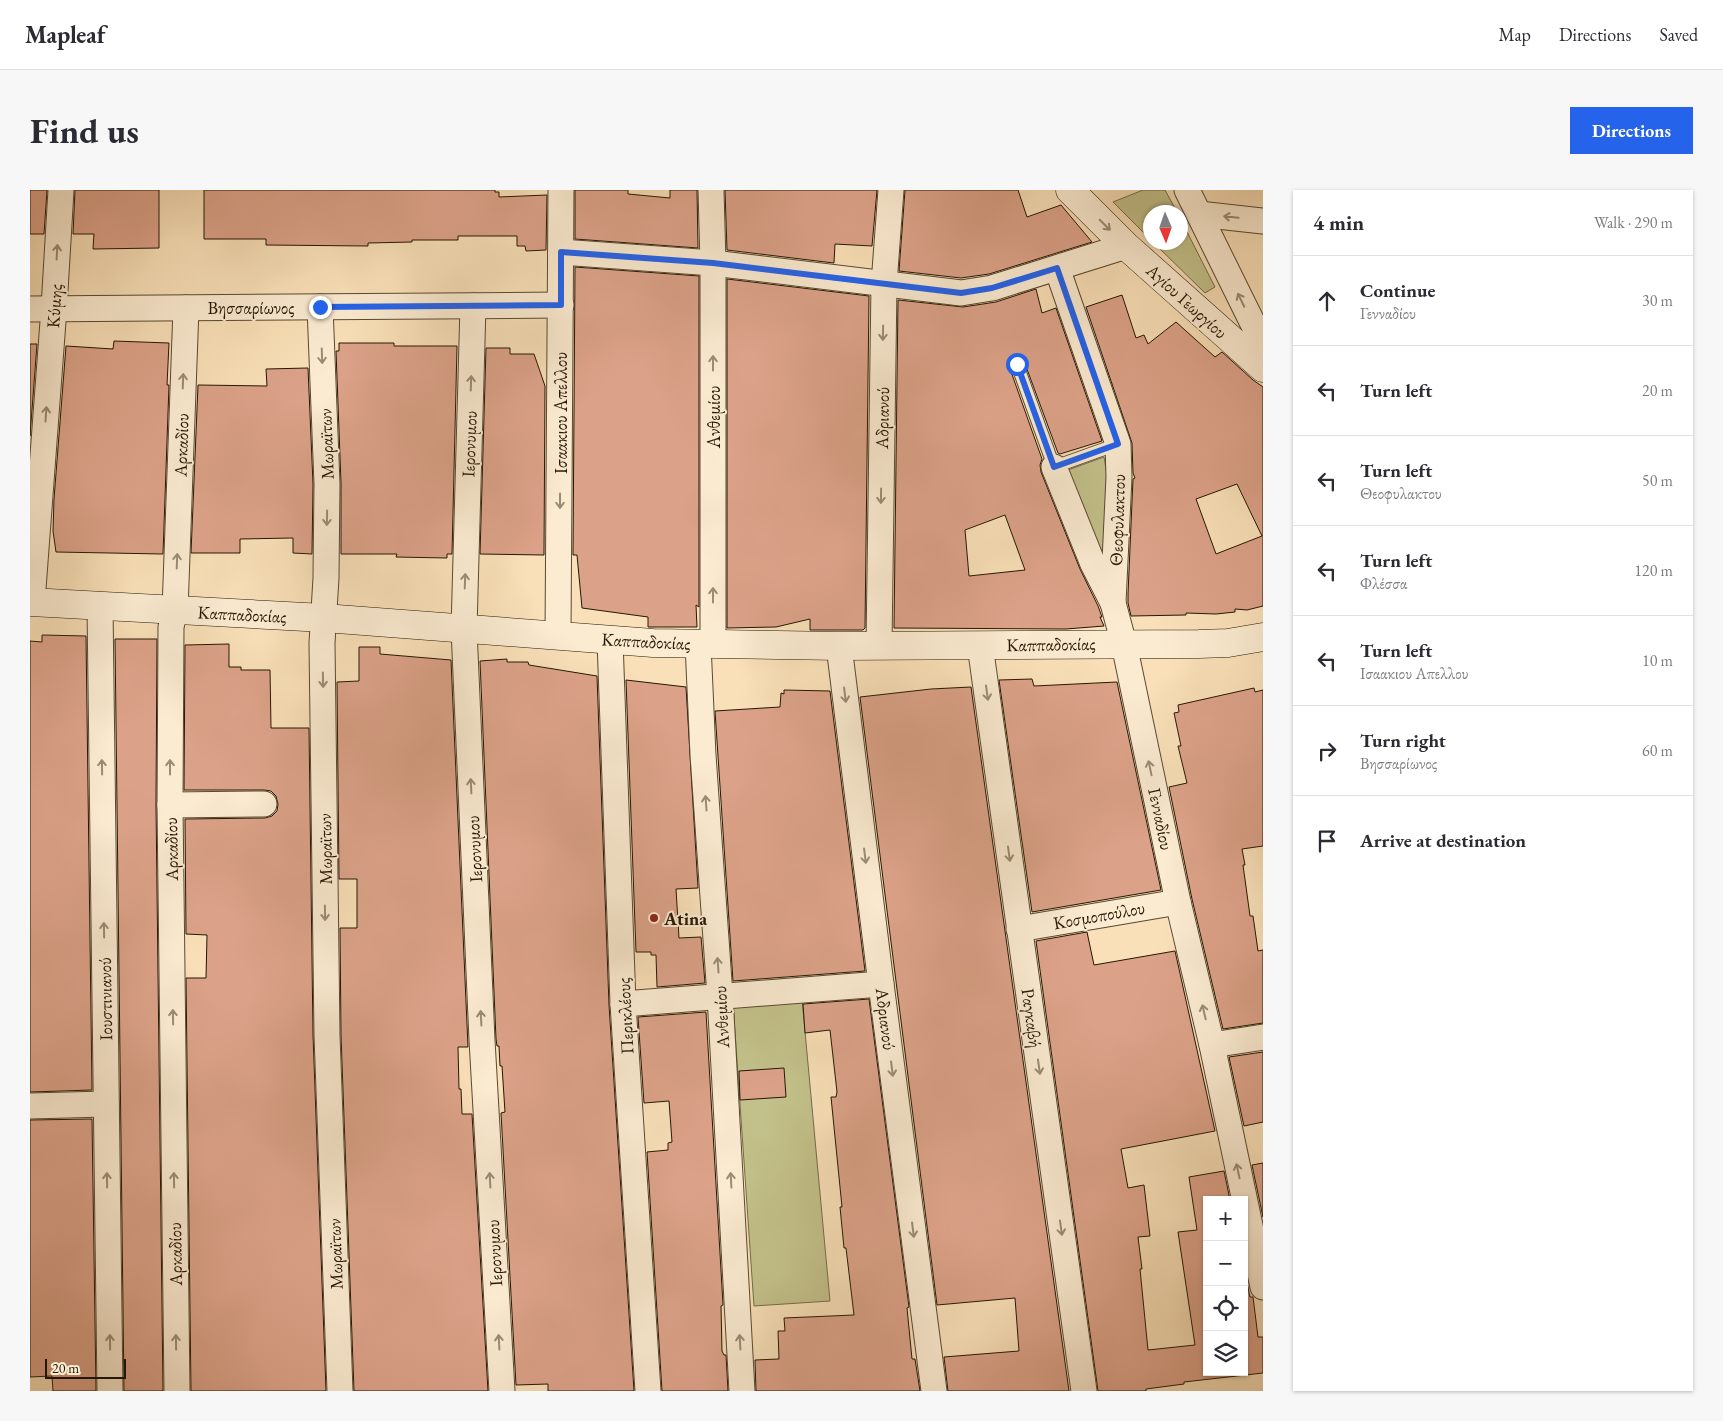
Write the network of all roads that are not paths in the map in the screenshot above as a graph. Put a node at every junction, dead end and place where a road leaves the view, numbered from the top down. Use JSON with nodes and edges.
{"nodes":[{"id":1,"x":61,"y":190,"type":"edge"},
{"id":2,"x":561,"y":190,"type":"edge"},
{"id":3,"x":711,"y":190,"type":"edge"},
{"id":4,"x":890,"y":190,"type":"edge"},
{"id":5,"x":1070,"y":190,"type":"edge"},
{"id":6,"x":1187,"y":190,"type":"edge"},
{"id":7,"x":1199,"y":214,"type":"junction"},
{"id":8,"x":1263,"y":221,"type":"edge"},
{"id":9,"x":1126,"y":246,"type":"junction"},
{"id":10,"x":561,"y":252,"type":"junction"},
{"id":11,"x":713,"y":263,"type":"junction"},
{"id":12,"x":1057,"y":268,"type":"junction"},
{"id":13,"x":884,"y":284,"type":"junction"},
{"id":14,"x":561,"y":305,"type":"junction"},
{"id":15,"x":473,"y":306,"type":"junction"},
{"id":16,"x":320,"y":307,"type":"junction"},
{"id":17,"x":54,"y":308,"type":"junction"},
{"id":18,"x":186,"y":308,"type":"junction"},
{"id":19,"x":30,"y":309,"type":"edge"},
{"id":20,"x":1263,"y":344,"type":"edge"},
{"id":21,"x":1017,"y":364,"type":"dead end"},
{"id":22,"x":1263,"y":368,"type":"edge"},
{"id":23,"x":1118,"y":444,"type":"junction"},
{"id":24,"x":1054,"y":467,"type":"junction"},
{"id":25,"x":31,"y":602,"type":"edge"},
{"id":26,"x":1113,"y":603,"type":"junction"},
{"id":27,"x":100,"y":606,"type":"junction"},
{"id":28,"x":175,"y":610,"type":"junction"},
{"id":29,"x":324,"y":618,"type":"junction"},
{"id":30,"x":464,"y":629,"type":"junction"},
{"id":31,"x":558,"y":636,"type":"junction"},
{"id":32,"x":1263,"y":637,"type":"edge"},
{"id":33,"x":610,"y":640,"type":"junction"},
{"id":34,"x":705,"y":644,"type":"junction"},
{"id":35,"x":1124,"y":644,"type":"junction"},
{"id":36,"x":980,"y":645,"type":"junction"},
{"id":37,"x":839,"y":646,"type":"junction"},
{"id":38,"x":879,"y":646,"type":"junction"},
{"id":39,"x":264,"y":804,"type":"dead end"},
{"id":40,"x":170,"y":805,"type":"junction"},
{"id":41,"x":1178,"y":902,"type":"junction"},
{"id":42,"x":1020,"y":929,"type":"junction"},
{"id":43,"x":881,"y":984,"type":"junction"},
{"id":44,"x":720,"y":996,"type":"junction"},
{"id":45,"x":623,"y":1004,"type":"junction"},
{"id":46,"x":1263,"y":1037,"type":"edge"},
{"id":47,"x":1212,"y":1045,"type":"junction"},
{"id":48,"x":106,"y":1104,"type":"junction"},
{"id":49,"x":30,"y":1106,"type":"edge"},
{"id":50,"x":1263,"y":1287,"type":"edge"},
{"id":51,"x":110,"y":1391,"type":"edge"},
{"id":52,"x":177,"y":1391,"type":"edge"},
{"id":53,"x":340,"y":1391,"type":"edge"},
{"id":54,"x":502,"y":1391,"type":"edge"},
{"id":55,"x":648,"y":1391,"type":"edge"},
{"id":56,"x":742,"y":1391,"type":"edge"},
{"id":57,"x":934,"y":1391,"type":"edge"},
{"id":58,"x":1084,"y":1391,"type":"edge"}],
"edges":[{"from":17,"to":1,"type":"street","name":"Κύμης","one_way":true},
{"from":2,"to":10,"type":"street","name":"Ισαακιου Απελλου"},
{"from":3,"to":11,"type":"street","name":"Ανθεμίου"},
{"from":4,"to":13,"type":"street","name":"Αδριανού"},
{"from":5,"to":9,"type":"street","name":"Αγίου Γεωργίου","one_way":true},
{"from":6,"to":7,"type":"street"},
{"from":8,"to":7,"type":"street","one_way":true},
{"from":20,"to":7,"type":"street","one_way":true},
{"from":9,"to":12,"type":"street"},
{"from":9,"to":22,"type":"street","name":"Αγίου Γεωργίου"},
{"from":10,"to":11,"type":"street"},
{"from":10,"to":14,"type":"street","name":"Ισαακιου Απελλου"},
{"from":11,"to":13,"type":"street"},
{"from":34,"to":11,"type":"street","name":"Ανθεμίου","one_way":true},
{"from":12,"to":13,"type":"street"},
{"from":12,"to":23,"type":"street","name":"Θεοφυλακτου"},
{"from":13,"to":38,"type":"street","name":"Αδριανού","one_way":true},
{"from":14,"to":15,"type":"street","name":"Βησσαρίωνος"},
{"from":14,"to":31,"type":"street","name":"Ισαακιου Απελλου","one_way":true},
{"from":15,"to":16,"type":"street","name":"Βησσαρίωνος"},
{"from":30,"to":15,"type":"street","name":"Ιερονυμου","one_way":true},
{"from":16,"to":18,"type":"street","name":"Βησσαρίωνος"},
{"from":16,"to":29,"type":"street","name":"Μωραϊτων","one_way":true},
{"from":17,"to":18,"type":"street","name":"Βησσαρίωνος"},
{"from":17,"to":19,"type":"street","name":"Βησσαρίωνος"},
{"from":25,"to":17,"type":"street","name":"Κύμης","one_way":true},
{"from":28,"to":18,"type":"street","name":"Αρκαδίου","one_way":true},
{"from":21,"to":24,"type":"lane","name":"Γενναδίου"},
{"from":23,"to":24,"type":"lane"},
{"from":23,"to":26,"type":"street","name":"Θεοφυλακτου"},
{"from":24,"to":26,"type":"street","name":"Γενναδίου"},
{"from":25,"to":27,"type":"street","name":"Καππαδοκίας"},
{"from":26,"to":35,"type":"street","name":"Γενναδίου"},
{"from":27,"to":28,"type":"street","name":"Καππαδοκίας"},
{"from":48,"to":27,"type":"street","name":"Ιουστινιανού","one_way":true},
{"from":28,"to":29,"type":"street","name":"Καππαδοκίας"},
{"from":40,"to":28,"type":"street","name":"Αρκαδίου","one_way":true},
{"from":29,"to":30,"type":"street","name":"Καππαδοκίας"},
{"from":29,"to":53,"type":"street","name":"Μωραϊτων","one_way":true},
{"from":30,"to":31,"type":"street","name":"Καππαδοκίας"},
{"from":54,"to":30,"type":"street","name":"Ιερονυμου","one_way":true},
{"from":31,"to":33,"type":"street","name":"Καππαδοκίας"},
{"from":32,"to":35,"type":"street","name":"Καππαδοκίας"},
{"from":33,"to":34,"type":"street","name":"Καππαδοκίας"},
{"from":33,"to":45,"type":"street","name":"Περικλέους"},
{"from":34,"to":37,"type":"street","name":"Καππαδοκίας"},
{"from":44,"to":34,"type":"street","name":"Ανθεμίου","one_way":true},
{"from":35,"to":36,"type":"street","name":"Καππαδοκίας"},
{"from":41,"to":35,"type":"street","name":"Γενναδίου","one_way":true},
{"from":36,"to":38,"type":"street","name":"Καππαδοκίας"},
{"from":36,"to":42,"type":"street","name":"Ραγκαβή","one_way":true},
{"from":37,"to":38,"type":"street","name":"Καππαδοκίας"},
{"from":37,"to":43,"type":"street","name":"Αδριανού","one_way":true},
{"from":39,"to":40,"type":"street"},
{"from":52,"to":40,"type":"street","name":"Αρκαδίου","one_way":true},
{"from":41,"to":42,"type":"street","name":"Κοσμοπούλου"},
{"from":47,"to":41,"type":"street","name":"Γενναδίου","one_way":true},
{"from":42,"to":58,"type":"street","name":"Ραγκαβή","one_way":true},
{"from":43,"to":44,"type":"street"},
{"from":43,"to":57,"type":"street","name":"Αδριανού","one_way":true},
{"from":44,"to":45,"type":"street"},
{"from":56,"to":44,"type":"street","name":"Ανθεμίου","one_way":true},
{"from":45,"to":55,"type":"street","name":"Περικλέους"},
{"from":46,"to":47,"type":"street"},
{"from":50,"to":47,"type":"street","name":"Γενναδίου","one_way":true},
{"from":48,"to":49,"type":"street"},
{"from":51,"to":48,"type":"street","name":"Ιουστινιανού","one_way":true}]}
